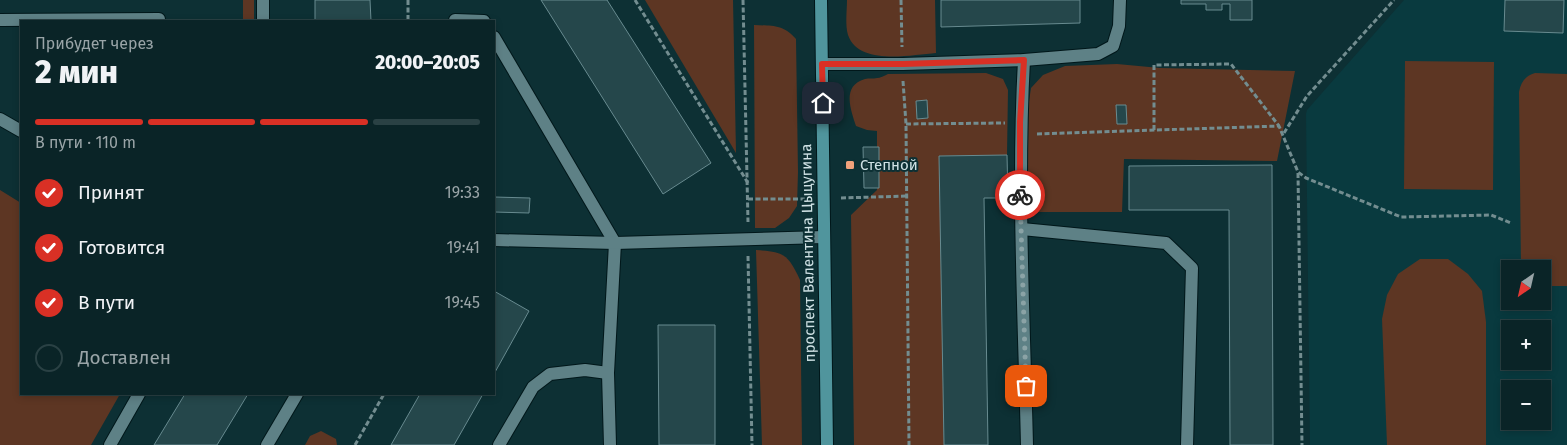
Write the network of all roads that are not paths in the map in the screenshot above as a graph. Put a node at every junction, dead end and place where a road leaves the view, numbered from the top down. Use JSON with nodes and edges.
{"nodes":[{"id":1,"x":263,"y":0,"type":"edge"},
{"id":2,"x":821,"y":0,"type":"edge"},
{"id":3,"x":1120,"y":0,"type":"edge"},
{"id":4,"x":0,"y":20,"type":"edge"},
{"id":5,"x":159,"y":20,"type":"edge"},
{"id":6,"x":263,"y":20,"type":"edge"},
{"id":7,"x":495,"y":39,"type":"edge"},
{"id":8,"x":1024,"y":60,"type":"junction"},
{"id":9,"x":822,"y":64,"type":"junction"},
{"id":10,"x":0,"y":119,"type":"edge"},
{"id":11,"x":20,"y":130,"type":"edge"},
{"id":12,"x":1022,"y":229,"type":"junction"},
{"id":13,"x":824,"y":237,"type":"junction"},
{"id":14,"x":495,"y":240,"type":"edge"},
{"id":15,"x":615,"y":243,"type":"junction"},
{"id":16,"x":608,"y":373,"type":"junction"},
{"id":17,"x":138,"y":395,"type":"edge"},
{"id":18,"x":296,"y":395,"type":"edge"},
{"id":19,"x":110,"y":445,"type":"edge"},
{"id":20,"x":268,"y":445,"type":"edge"},
{"id":21,"x":499,"y":445,"type":"edge"},
{"id":22,"x":610,"y":445,"type":"edge"},
{"id":23,"x":827,"y":445,"type":"edge"},
{"id":24,"x":1027,"y":445,"type":"edge"},
{"id":25,"x":1187,"y":445,"type":"edge"}],
"edges":[{"from":1,"to":6,"type":"lane"},
{"from":2,"to":9,"type":"main road","name":"проспект Валентина Цыцугина"},
{"from":3,"to":8,"type":"lane"},
{"from":4,"to":5,"type":"lane"},
{"from":7,"to":15,"type":"lane"},
{"from":8,"to":9,"type":"lane"},
{"from":8,"to":12,"type":"lane"},
{"from":9,"to":13,"type":"main road","name":"проспект Валентина Цыцугина"},
{"from":10,"to":11,"type":"lane"},
{"from":12,"to":24,"type":"lane"},
{"from":12,"to":25,"type":"lane"},
{"from":13,"to":15,"type":"lane"},
{"from":13,"to":23,"type":"main road","name":"проспект Валентина Цыцугина"},
{"from":14,"to":15,"type":"lane"},
{"from":15,"to":16,"type":"lane"},
{"from":16,"to":21,"type":"lane"},
{"from":16,"to":22,"type":"lane"},
{"from":17,"to":19,"type":"lane"},
{"from":18,"to":20,"type":"lane"}]}
